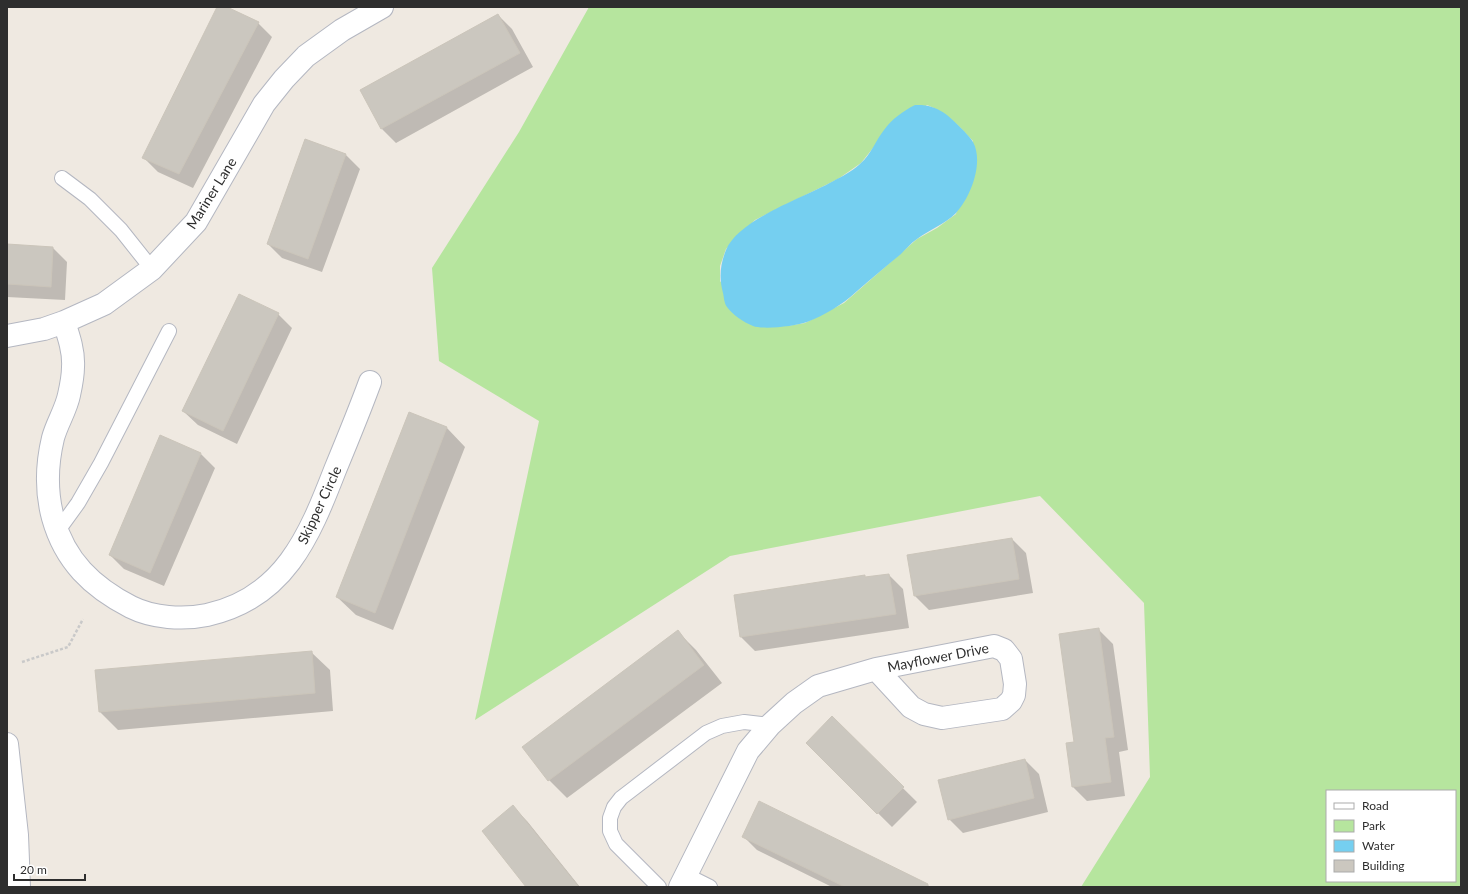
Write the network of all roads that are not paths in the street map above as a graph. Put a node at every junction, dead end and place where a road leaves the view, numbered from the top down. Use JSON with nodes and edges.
{"nodes":[{"id":1,"x":382,"y":7,"type":"edge"},
{"id":2,"x":62,"y":178,"type":"dead end"},
{"id":3,"x":152,"y":269,"type":"junction"},
{"id":4,"x":64,"y":322,"type":"junction"},
{"id":5,"x":169,"y":331,"type":"dead end"},
{"id":6,"x":7,"y":336,"type":"edge"},
{"id":7,"x":370,"y":382,"type":"dead end"},
{"id":8,"x":57,"y":532,"type":"junction"},
{"id":9,"x":876,"y":669,"type":"junction"},
{"id":10,"x":770,"y":725,"type":"junction"},
{"id":11,"x":7,"y":744,"type":"edge"},
{"id":12,"x":683,"y":881,"type":"edge"},
{"id":13,"x":19,"y":887,"type":"edge"},
{"id":14,"x":660,"y":887,"type":"edge"},
{"id":15,"x":710,"y":887,"type":"edge"}],
"edges":[{"from":1,"to":3,"type":"street","name":"Mariner Lane"},
{"from":2,"to":3,"type":"lane"},
{"from":3,"to":4,"type":"street","name":"Mariner Lane"},
{"from":4,"to":6,"type":"street","name":"Mariner Lane"},
{"from":4,"to":8,"type":"street","name":"Skipper Circle"},
{"from":5,"to":8,"type":"lane"},
{"from":7,"to":8,"type":"street","name":"Skipper Circle"},
{"from":9,"to":9,"type":"street","name":"Mayflower Drive"},
{"from":9,"to":10,"type":"street","name":"Mayflower Drive"},
{"from":10,"to":12,"type":"street","name":"Mayflower Drive"},
{"from":10,"to":14,"type":"lane"},
{"from":11,"to":13,"type":"street"},
{"from":12,"to":15,"type":"lane"}]}
